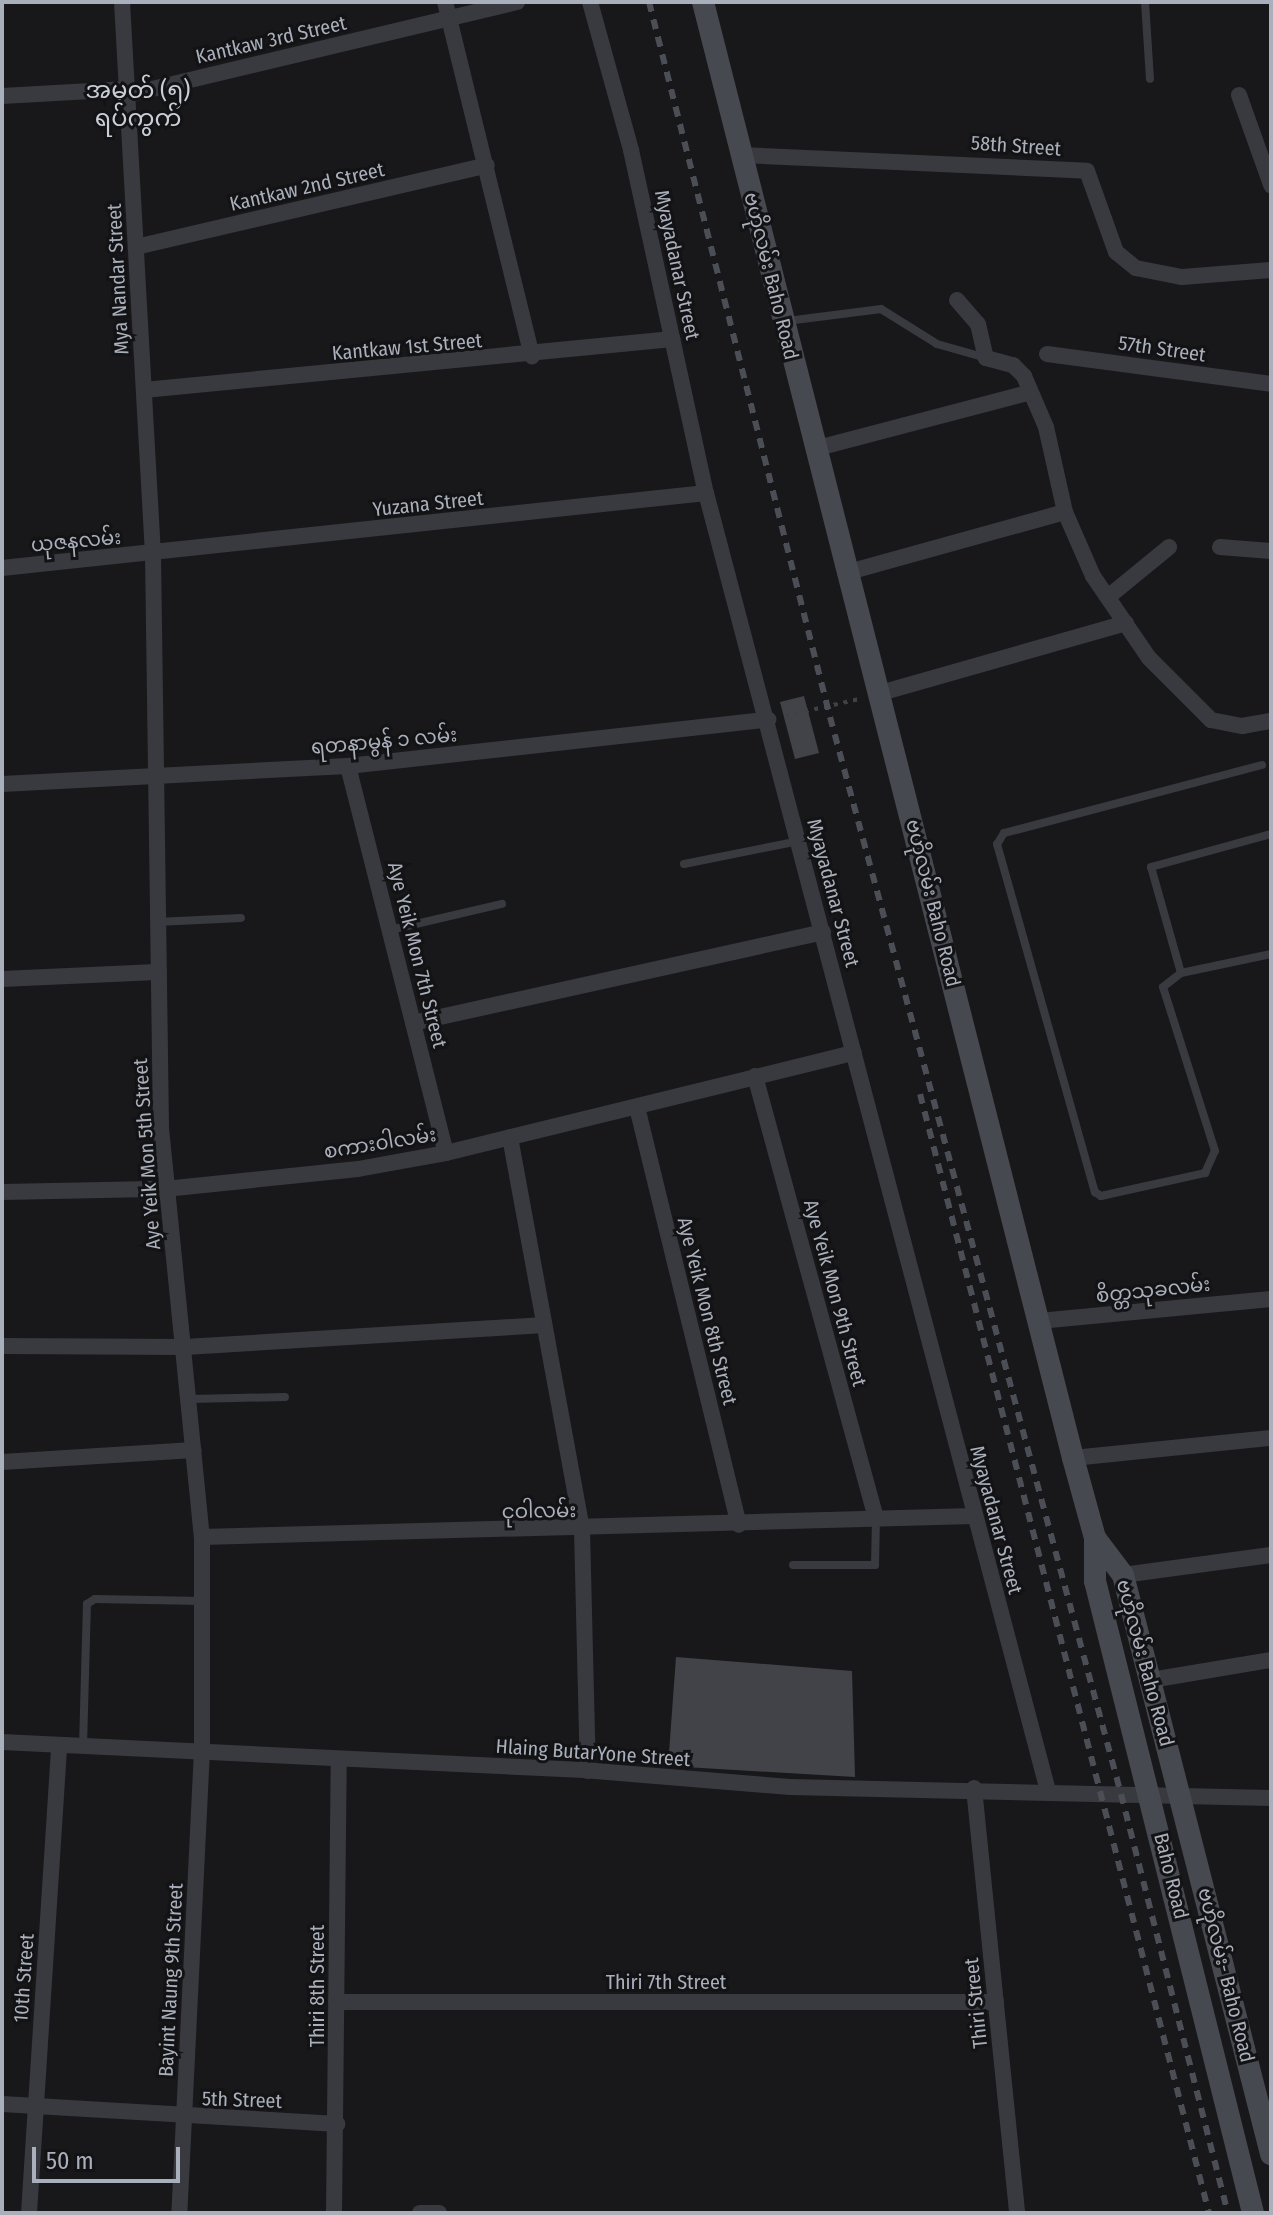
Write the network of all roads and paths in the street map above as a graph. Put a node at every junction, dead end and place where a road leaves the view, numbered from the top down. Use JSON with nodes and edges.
{"nodes":[{"id":1,"x":122,"y":2,"type":"edge"},
{"id":2,"x":445,"y":2,"type":"edge"},
{"id":3,"x":517,"y":2,"type":"edge"},
{"id":4,"x":590,"y":2,"type":"edge"},
{"id":5,"x":703,"y":2,"type":"edge"},
{"id":6,"x":1145,"y":2,"type":"edge"},
{"id":7,"x":449,"y":20,"type":"junction"},
{"id":8,"x":1150,"y":79,"type":"dead end"},
{"id":9,"x":127,"y":92,"type":"junction"},
{"id":10,"x":1239,"y":95,"type":"dead end"},
{"id":11,"x":2,"y":96,"type":"edge"},
{"id":12,"x":741,"y":155,"type":"junction"},
{"id":13,"x":487,"y":165,"type":"junction"},
{"id":14,"x":1271,"y":185,"type":"edge"},
{"id":15,"x":136,"y":247,"type":"junction"},
{"id":16,"x":1271,"y":270,"type":"edge"},
{"id":17,"x":957,"y":300,"type":"dead end"},
{"id":18,"x":782,"y":322,"type":"junction"},
{"id":19,"x":673,"y":339,"type":"junction"},
{"id":20,"x":1047,"y":354,"type":"dead end"},
{"id":21,"x":532,"y":356,"type":"junction"},
{"id":22,"x":986,"y":358,"type":"junction"},
{"id":23,"x":1271,"y":384,"type":"edge"},
{"id":24,"x":144,"y":390,"type":"junction"},
{"id":25,"x":1031,"y":392,"type":"junction"},
{"id":26,"x":814,"y":449,"type":"junction"},
{"id":27,"x":706,"y":493,"type":"junction"},
{"id":28,"x":1065,"y":512,"type":"junction"},
{"id":29,"x":1169,"y":547,"type":"dead end"},
{"id":30,"x":1220,"y":547,"type":"dead end"},
{"id":31,"x":1271,"y":551,"type":"edge"},
{"id":32,"x":153,"y":554,"type":"junction"},
{"id":33,"x":2,"y":568,"type":"edge"},
{"id":34,"x":845,"y":573,"type":"junction"},
{"id":35,"x":1108,"y":597,"type":"junction"},
{"id":36,"x":1126,"y":623,"type":"junction"},
{"id":37,"x":877,"y":694,"type":"junction"},
{"id":38,"x":768,"y":720,"type":"junction"},
{"id":39,"x":1271,"y":721,"type":"edge"},
{"id":40,"x":1262,"y":765,"type":"dead end"},
{"id":41,"x":348,"y":766,"type":"junction"},
{"id":42,"x":155,"y":777,"type":"junction"},
{"id":43,"x":2,"y":784,"type":"edge"},
{"id":44,"x":1271,"y":834,"type":"edge"},
{"id":45,"x":799,"y":841,"type":"junction"},
{"id":46,"x":684,"y":864,"type":"dead end"},
{"id":47,"x":502,"y":904,"type":"dead end"},
{"id":48,"x":241,"y":918,"type":"dead end"},
{"id":49,"x":157,"y":922,"type":"junction"},
{"id":50,"x":390,"y":930,"type":"junction"},
{"id":51,"x":823,"y":932,"type":"junction"},
{"id":52,"x":1271,"y":954,"type":"edge"},
{"id":53,"x":157,"y":972,"type":"junction"},
{"id":54,"x":1181,"y":973,"type":"junction"},
{"id":55,"x":2,"y":979,"type":"edge"},
{"id":56,"x":413,"y":1023,"type":"junction"},
{"id":57,"x":854,"y":1053,"type":"junction"},
{"id":58,"x":755,"y":1076,"type":"junction"},
{"id":59,"x":637,"y":1107,"type":"junction"},
{"id":60,"x":510,"y":1137,"type":"junction"},
{"id":61,"x":446,"y":1153,"type":"junction"},
{"id":62,"x":165,"y":1189,"type":"junction"},
{"id":63,"x":2,"y":1192,"type":"edge"},
{"id":64,"x":1271,"y":1299,"type":"edge"},
{"id":65,"x":1039,"y":1321,"type":"junction"},
{"id":66,"x":544,"y":1325,"type":"junction"},
{"id":67,"x":2,"y":1346,"type":"edge"},
{"id":68,"x":185,"y":1347,"type":"junction"},
{"id":69,"x":285,"y":1397,"type":"dead end"},
{"id":70,"x":190,"y":1399,"type":"junction"},
{"id":71,"x":1271,"y":1438,"type":"edge"},
{"id":72,"x":194,"y":1450,"type":"junction"},
{"id":73,"x":1073,"y":1458,"type":"junction"},
{"id":74,"x":2,"y":1462,"type":"edge"},
{"id":75,"x":974,"y":1516,"type":"junction"},
{"id":76,"x":876,"y":1519,"type":"junction"},
{"id":77,"x":739,"y":1525,"type":"junction"},
{"id":78,"x":582,"y":1530,"type":"junction"},
{"id":79,"x":202,"y":1537,"type":"junction"},
{"id":80,"x":1095,"y":1538,"type":"junction"},
{"id":81,"x":1270,"y":1560,"type":"edge"},
{"id":82,"x":793,"y":1565,"type":"dead end"},
{"id":83,"x":1123,"y":1575,"type":"junction"},
{"id":84,"x":202,"y":1601,"type":"junction"},
{"id":85,"x":1271,"y":1660,"type":"edge"},
{"id":86,"x":1151,"y":1680,"type":"junction"},
{"id":87,"x":2,"y":1742,"type":"edge"},
{"id":88,"x":59,"y":1745,"type":"junction"},
{"id":89,"x":83,"y":1746,"type":"junction"},
{"id":90,"x":202,"y":1750,"type":"junction"},
{"id":91,"x":339,"y":1760,"type":"junction"},
{"id":92,"x":588,"y":1771,"type":"junction"},
{"id":93,"x":974,"y":1788,"type":"junction"},
{"id":94,"x":1048,"y":1791,"type":"junction"},
{"id":95,"x":1151,"y":1795,"type":"junction"},
{"id":96,"x":1181,"y":1796,"type":"junction"},
{"id":97,"x":1271,"y":1798,"type":"edge"},
{"id":98,"x":336,"y":2002,"type":"junction"},
{"id":99,"x":996,"y":2002,"type":"junction"},
{"id":100,"x":2,"y":2104,"type":"edge"},
{"id":101,"x":36,"y":2107,"type":"junction"},
{"id":102,"x":184,"y":2117,"type":"junction"},
{"id":103,"x":337,"y":2124,"type":"junction"},
{"id":104,"x":1271,"y":2154,"type":"edge"},
{"id":105,"x":29,"y":2213,"type":"edge"},
{"id":106,"x":179,"y":2213,"type":"edge"},
{"id":107,"x":334,"y":2213,"type":"edge"},
{"id":108,"x":420,"y":2213,"type":"edge"},
{"id":109,"x":439,"y":2213,"type":"edge"},
{"id":110,"x":1017,"y":2213,"type":"edge"},
{"id":111,"x":1253,"y":2213,"type":"edge"}],
"edges":[{"from":1,"to":9,"type":"street","name":"Mya Nandar Street"},
{"from":2,"to":7,"type":"street"},
{"from":3,"to":7,"type":"street","name":"Kantkaw 3rd Street"},
{"from":4,"to":19,"type":"street","name":"Myayadanar Street"},
{"from":5,"to":12,"type":"main road","name":"ဗဟိုလမ်း Baho Road"},
{"from":6,"to":8,"type":"lane"},
{"from":7,"to":9,"type":"street","name":"Kantkaw 3rd Street"},
{"from":7,"to":13,"type":"street"},
{"from":9,"to":11,"type":"street","name":"Kantkaw 3rd Street"},
{"from":9,"to":15,"type":"street","name":"Mya Nandar Street"},
{"from":10,"to":14,"type":"street"},
{"from":12,"to":16,"type":"street","name":"58th Street"},
{"from":12,"to":18,"type":"main road","name":"ဗဟိုလမ်း Baho Road"},
{"from":13,"to":15,"type":"street","name":"Kantkaw 2nd Street"},
{"from":13,"to":21,"type":"street"},
{"from":15,"to":24,"type":"street","name":"Mya Nandar Street"},
{"from":17,"to":22,"type":"street"},
{"from":18,"to":22,"type":"lane"},
{"from":18,"to":26,"type":"main road","name":"ဗဟိုလမ်း Baho Road"},
{"from":19,"to":21,"type":"street","name":"Kantkaw 1st Street"},
{"from":19,"to":27,"type":"street","name":"Myayadanar Street"},
{"from":20,"to":23,"type":"street","name":"57th Street"},
{"from":21,"to":24,"type":"street","name":"Kantkaw 1st Street"},
{"from":22,"to":25,"type":"street"},
{"from":24,"to":32,"type":"street","name":"Mya Nandar Street"},
{"from":25,"to":26,"type":"street"},
{"from":25,"to":28,"type":"street"},
{"from":26,"to":34,"type":"main road","name":"ဗဟိုလမ်း Baho Road"},
{"from":27,"to":32,"type":"street","name":"Yuzana Street"},
{"from":27,"to":38,"type":"street","name":"Myayadanar Street"},
{"from":28,"to":34,"type":"street"},
{"from":28,"to":35,"type":"street"},
{"from":29,"to":35,"type":"street"},
{"from":30,"to":31,"type":"street"},
{"from":32,"to":33,"type":"street","name":"ယုဇနလမ်း"},
{"from":32,"to":42,"type":"street","name":"Aye Yeik Mon 5th Street"},
{"from":34,"to":37,"type":"main road","name":"ဗဟိုလမ်း Baho Road"},
{"from":35,"to":36,"type":"street"},
{"from":36,"to":37,"type":"street"},
{"from":36,"to":39,"type":"street"},
{"from":37,"to":38,"type":"path"},
{"from":37,"to":65,"type":"main road","name":"ဗဟိုလမ်း Baho Road"},
{"from":38,"to":41,"type":"street","name":"ရတနာမွန် ၁ လမ်း"},
{"from":38,"to":45,"type":"street","name":"Myayadanar Street"},
{"from":40,"to":54,"type":"lane"},
{"from":41,"to":42,"type":"street","name":"ရတနာမွန် ၁ လမ်း"},
{"from":41,"to":50,"type":"street","name":"Aye Yeik Mon 7th Street"},
{"from":42,"to":43,"type":"street","name":"ရတနာမွန် ၁ လမ်း"},
{"from":42,"to":49,"type":"street","name":"Aye Yeik Mon 5th Street"},
{"from":44,"to":54,"type":"lane"},
{"from":45,"to":46,"type":"lane"},
{"from":45,"to":51,"type":"street","name":"Myayadanar Street"},
{"from":47,"to":50,"type":"lane"},
{"from":48,"to":49,"type":"lane"},
{"from":49,"to":53,"type":"street","name":"Aye Yeik Mon 5th Street"},
{"from":50,"to":56,"type":"street","name":"Aye Yeik Mon 7th Street"},
{"from":51,"to":56,"type":"street"},
{"from":51,"to":57,"type":"street","name":"Myayadanar Street"},
{"from":52,"to":54,"type":"lane"},
{"from":53,"to":55,"type":"street"},
{"from":53,"to":62,"type":"street","name":"Aye Yeik Mon 5th Street"},
{"from":56,"to":61,"type":"street","name":"Aye Yeik Mon 7th Street"},
{"from":57,"to":58,"type":"street","name":"စကား၀ါလမ်း"},
{"from":57,"to":75,"type":"street","name":"Myayadanar Street"},
{"from":58,"to":59,"type":"street","name":"စကား၀ါလမ်း"},
{"from":58,"to":76,"type":"street","name":"Aye Yeik Mon 9th Street"},
{"from":59,"to":60,"type":"street","name":"စကား၀ါလမ်း"},
{"from":59,"to":77,"type":"street","name":"Aye Yeik Mon 8th Street"},
{"from":60,"to":61,"type":"street","name":"စကား၀ါလမ်း"},
{"from":60,"to":66,"type":"street"},
{"from":61,"to":62,"type":"street","name":"စကား၀ါလမ်း"},
{"from":62,"to":63,"type":"street","name":"စကား၀ါလမ်း"},
{"from":62,"to":68,"type":"street","name":"Aye Yeik Mon 5th Street"},
{"from":64,"to":65,"type":"street","name":"စိတ္တသုခလမ်း"},
{"from":65,"to":73,"type":"main road","name":"ဗဟိုလမ်း Baho Road"},
{"from":66,"to":68,"type":"street"},
{"from":66,"to":78,"type":"street"},
{"from":67,"to":68,"type":"street"},
{"from":68,"to":70,"type":"street","name":"Aye Yeik Mon 5th Street"},
{"from":69,"to":70,"type":"lane"},
{"from":70,"to":72,"type":"street","name":"Aye Yeik Mon 5th Street"},
{"from":71,"to":73,"type":"street"},
{"from":72,"to":74,"type":"street"},
{"from":72,"to":79,"type":"street","name":"Aye Yeik Mon 5th Street"},
{"from":73,"to":80,"type":"main road","name":"ဗဟိုလမ်း Baho Road"},
{"from":75,"to":76,"type":"street","name":"ငုဝါလမ်း"},
{"from":75,"to":94,"type":"street","name":"Myayadanar Street"},
{"from":76,"to":77,"type":"street","name":"ငုဝါလမ်း"},
{"from":76,"to":82,"type":"lane"},
{"from":77,"to":78,"type":"street","name":"ငုဝါလမ်း"},
{"from":78,"to":79,"type":"street","name":"ငုဝါလမ်း"},
{"from":78,"to":92,"type":"street"},
{"from":79,"to":84,"type":"street","name":"Aye Yeik Mon 5th Street"},
{"from":80,"to":83,"type":"main road","name":"ဗဟိုလမ်း Baho Road"},
{"from":80,"to":95,"type":"main road","name":"Baho Road"},
{"from":81,"to":83,"type":"street"},
{"from":83,"to":86,"type":"main road","name":"ဗဟိုလမ်း Baho Road"},
{"from":84,"to":89,"type":"lane"},
{"from":84,"to":90,"type":"street","name":"Aye Yeik Mon 5th Street"},
{"from":85,"to":86,"type":"street"},
{"from":86,"to":96,"type":"main road","name":"ဗဟိုလမ်း Baho Road"},
{"from":87,"to":88,"type":"street","name":"Hlaing ButarYone Street"},
{"from":88,"to":89,"type":"street","name":"Hlaing ButarYone Street"},
{"from":88,"to":101,"type":"street","name":"10th Street"},
{"from":89,"to":90,"type":"street","name":"Hlaing ButarYone Street"},
{"from":90,"to":91,"type":"street","name":"Hlaing ButarYone Street"},
{"from":90,"to":102,"type":"street","name":"Bayint Naung 9th Street"},
{"from":91,"to":92,"type":"street","name":"Hlaing ButarYone Street"},
{"from":91,"to":98,"type":"street","name":"Thiri 8th Street"},
{"from":92,"to":93,"type":"street","name":"Hlaing ButarYone Street"},
{"from":93,"to":94,"type":"street","name":"Hlaing ButarYone Street"},
{"from":93,"to":99,"type":"street","name":"Thiri Street"},
{"from":94,"to":95,"type":"street","name":"Hlaing ButarYone Street"},
{"from":95,"to":96,"type":"street","name":"Hlaing ButarYone Street"},
{"from":95,"to":111,"type":"main road","name":"Baho Road"},
{"from":96,"to":97,"type":"street","name":"Hlaing ButarYone Street"},
{"from":96,"to":104,"type":"main road","name":"ဗဟိုလမ်း- Baho Road"},
{"from":98,"to":99,"type":"street","name":"Thiri 7th Street"},
{"from":98,"to":103,"type":"street","name":"Thiri 8th Street"},
{"from":99,"to":110,"type":"street","name":"Thiri Street"},
{"from":100,"to":101,"type":"street","name":"5th Street"},
{"from":101,"to":102,"type":"street","name":"5th Street"},
{"from":101,"to":105,"type":"street","name":"10th Street"},
{"from":102,"to":103,"type":"street","name":"5th Street"},
{"from":102,"to":106,"type":"street","name":"Bayint Naung 9th Street"},
{"from":103,"to":107,"type":"street","name":"Thiri 8th Street"},
{"from":108,"to":109,"type":"street"}]}
